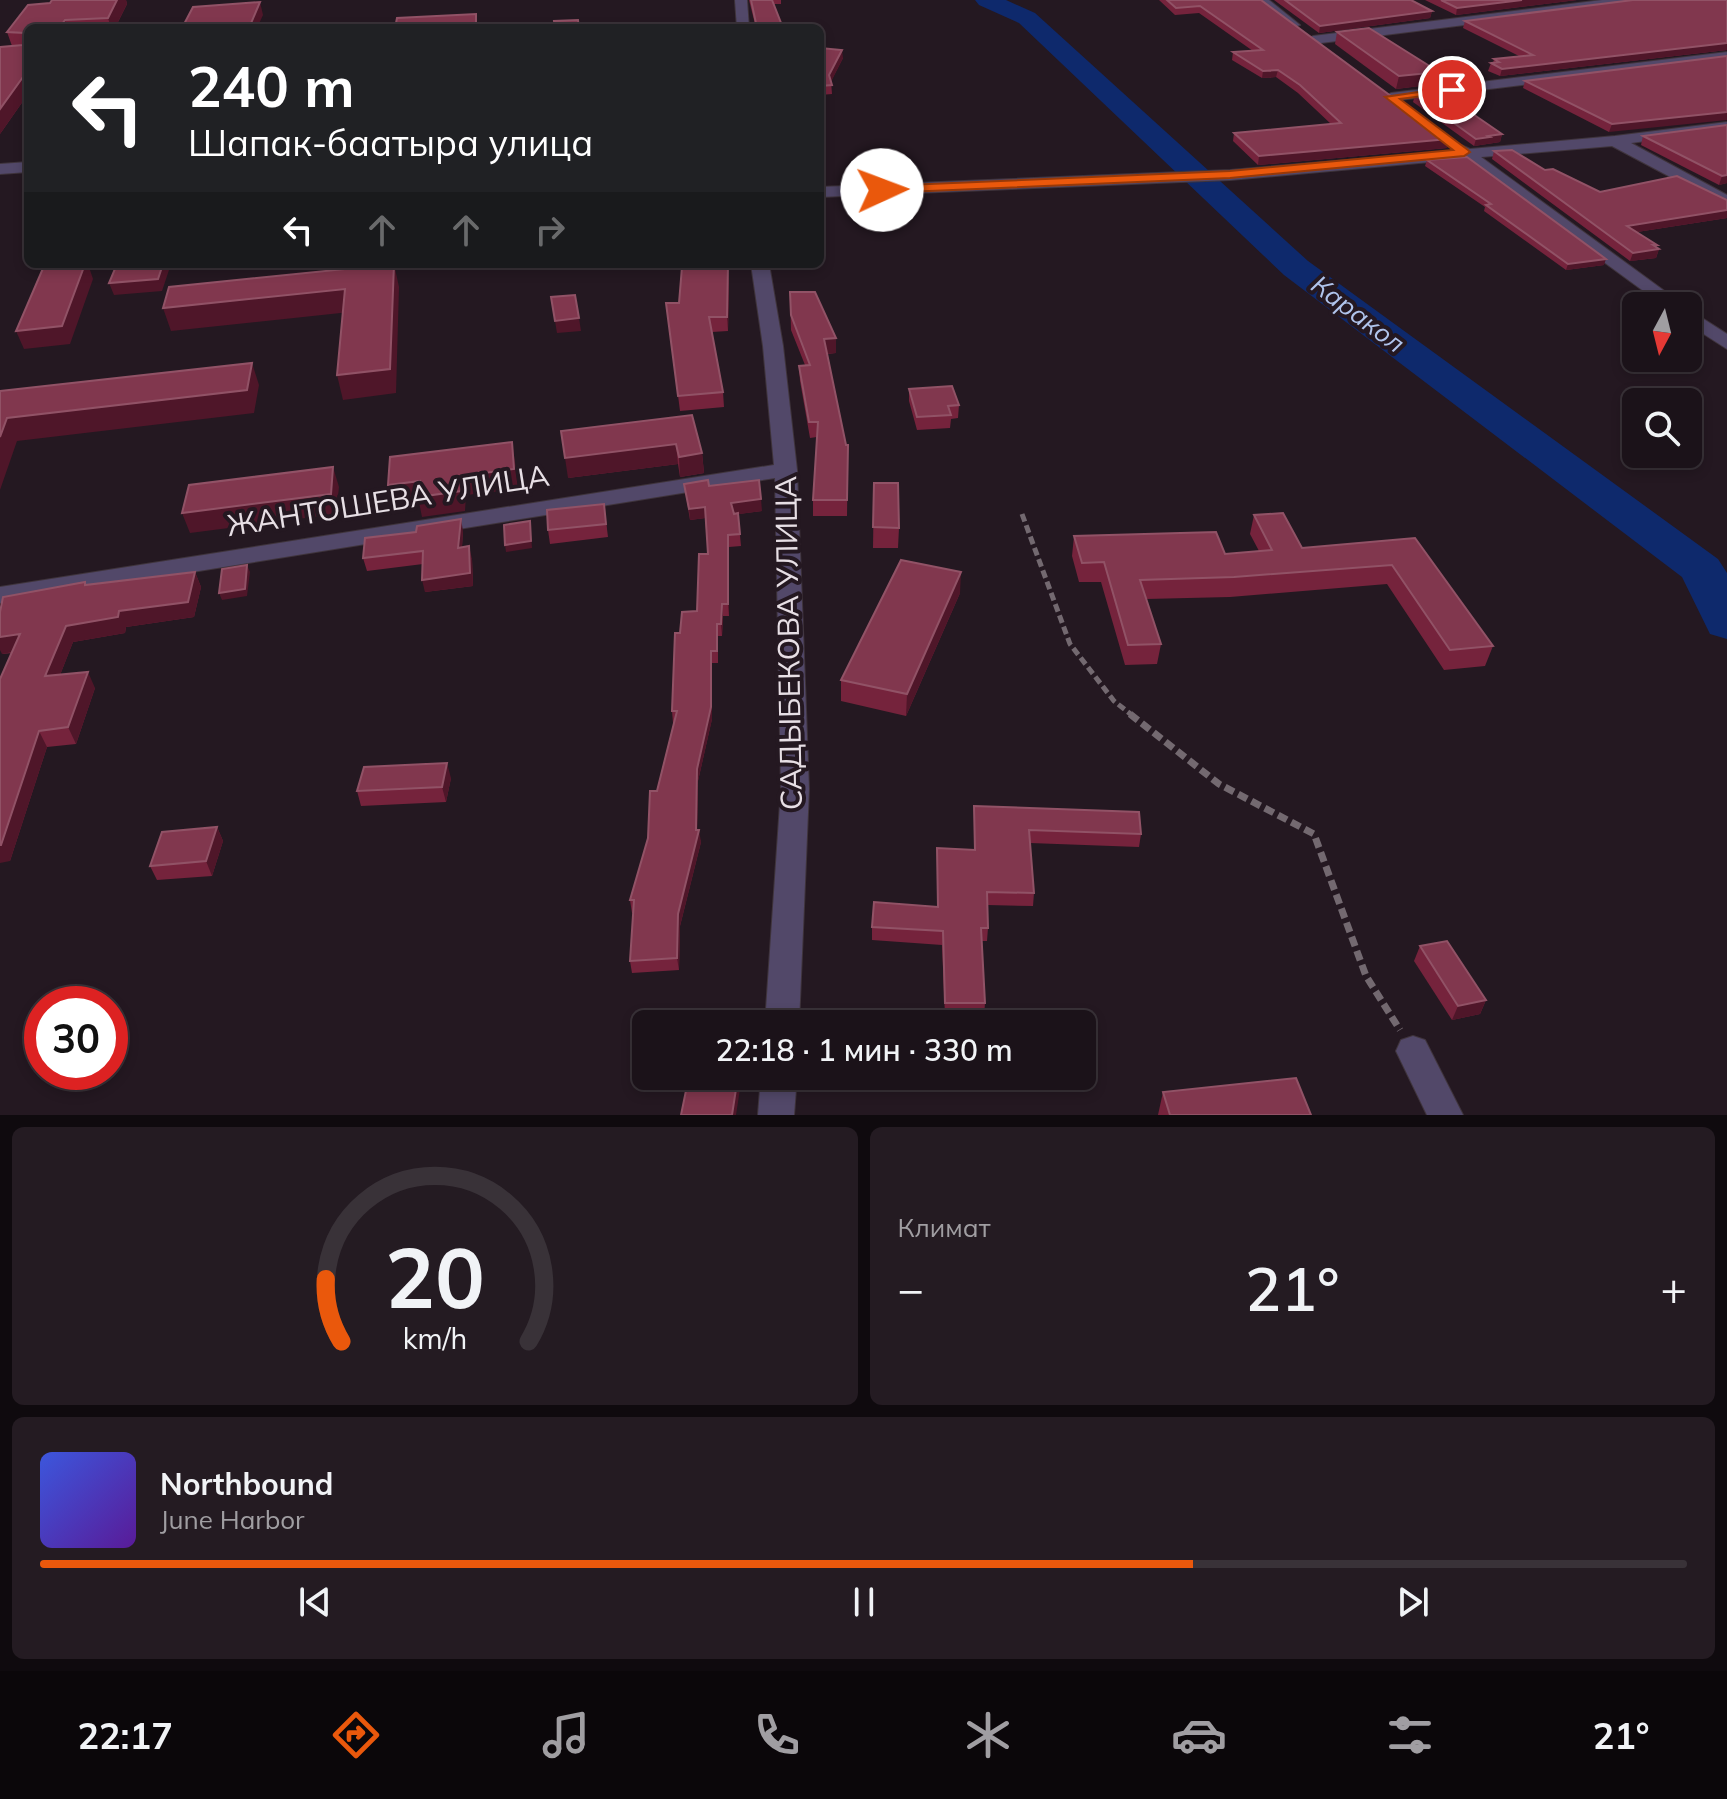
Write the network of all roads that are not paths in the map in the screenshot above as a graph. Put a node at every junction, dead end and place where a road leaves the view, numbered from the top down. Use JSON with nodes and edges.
{"nodes":[{"id":1,"x":741,"y":0,"type":"edge"},
{"id":2,"x":1261,"y":0,"type":"edge"},
{"id":3,"x":1631,"y":0,"type":"edge"},
{"id":4,"x":1437,"y":14,"type":"dead end"},
{"id":5,"x":1451,"y":21,"type":"junction"},
{"id":6,"x":743,"y":24,"type":"edge"},
{"id":7,"x":1313,"y":40,"type":"junction"},
{"id":8,"x":1335,"y":56,"type":"edge"},
{"id":9,"x":1727,"y":56,"type":"edge"},
{"id":10,"x":1415,"y":116,"type":"edge"},
{"id":11,"x":1727,"y":126,"type":"edge"},
{"id":12,"x":1615,"y":141,"type":"junction"},
{"id":13,"x":1458,"y":148,"type":"junction"},
{"id":14,"x":24,"y":166,"type":"edge"},
{"id":15,"x":0,"y":169,"type":"edge"},
{"id":16,"x":824,"y":192,"type":"edge"},
{"id":17,"x":1727,"y":202,"type":"edge"},
{"id":18,"x":761,"y":268,"type":"edge"},
{"id":19,"x":1657,"y":292,"type":"edge"},
{"id":20,"x":1702,"y":325,"type":"edge"},
{"id":21,"x":1727,"y":343,"type":"edge"},
{"id":22,"x":786,"y":470,"type":"junction"},
{"id":23,"x":2,"y":598,"type":"edge"},
{"id":24,"x":783,"y":1010,"type":"edge"},
{"id":25,"x":1413,"y":1051,"type":"road end"},
{"id":26,"x":778,"y":1090,"type":"edge"},
{"id":27,"x":776,"y":1115,"type":"edge"},
{"id":28,"x":1445,"y":1115,"type":"edge"}],
"edges":[{"from":1,"to":6,"type":"street"},
{"from":2,"to":7,"type":"street"},
{"from":3,"to":5,"type":"street"},
{"from":4,"to":5,"type":"street"},
{"from":5,"to":7,"type":"street"},
{"from":7,"to":8,"type":"street"},
{"from":9,"to":10,"type":"street"},
{"from":11,"to":12,"type":"street"},
{"from":12,"to":13,"type":"street"},
{"from":12,"to":17,"type":"street"},
{"from":13,"to":16,"type":"street"},
{"from":13,"to":19,"type":"street"},
{"from":14,"to":15,"type":"street"},
{"from":18,"to":22,"type":"street","name":"САДЫБЕКОВА УЛИЦА"},
{"from":20,"to":21,"type":"street"},
{"from":22,"to":23,"type":"street","name":"ЖАНТОШЕВА УЛИЦА"},
{"from":22,"to":24,"type":"street","name":"САДЫБЕКОВА УЛИЦА"},
{"from":25,"to":28,"type":"street"},
{"from":26,"to":27,"type":"street"}]}
